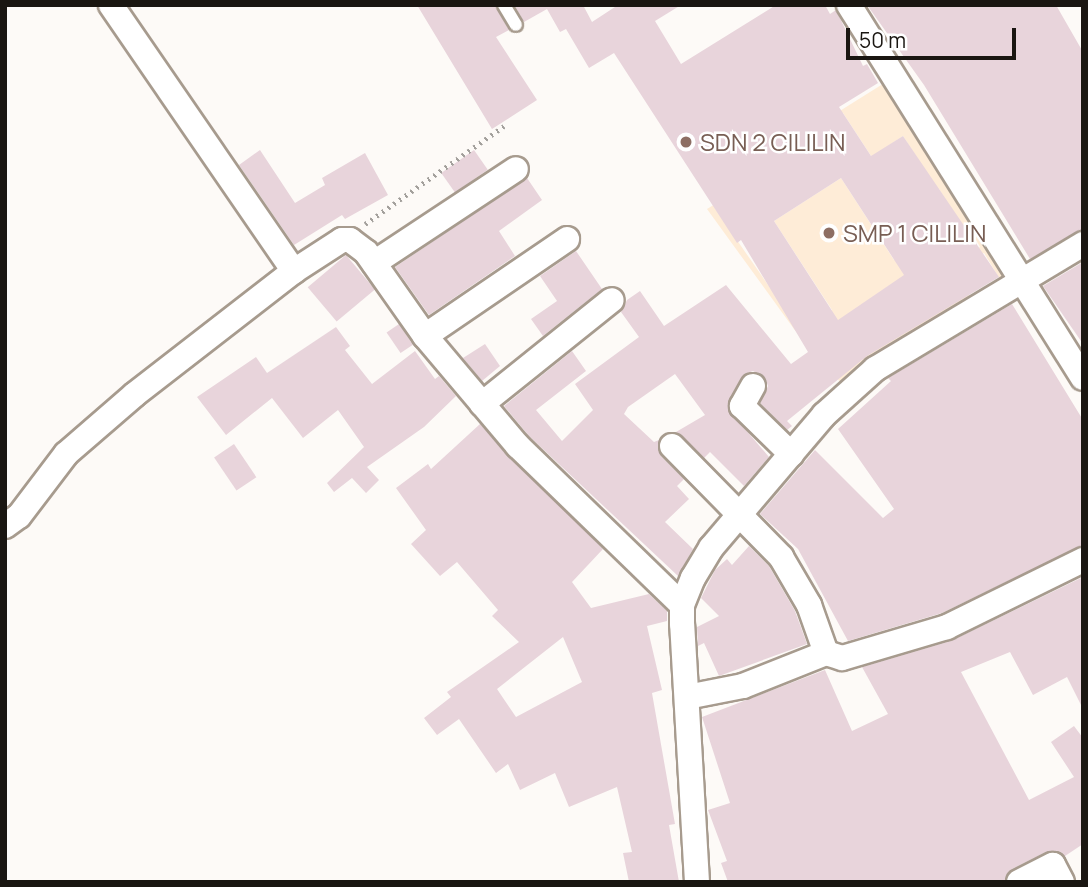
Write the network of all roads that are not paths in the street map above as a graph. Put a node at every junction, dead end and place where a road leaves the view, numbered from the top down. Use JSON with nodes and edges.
{"nodes":[{"id":1,"x":111,"y":5,"type":"edge"},
{"id":2,"x":504,"y":5,"type":"edge"},
{"id":3,"x":849,"y":5,"type":"edge"},
{"id":4,"x":516,"y":25,"type":"dead end"},
{"id":5,"x":516,"y":169,"type":"dead end"},
{"id":6,"x":566,"y":239,"type":"dead end"},
{"id":7,"x":1083,"y":244,"type":"edge"},
{"id":8,"x":374,"y":263,"type":"junction"},
{"id":9,"x":294,"y":271,"type":"junction"},
{"id":10,"x":1024,"y":282,"type":"junction"},
{"id":11,"x":612,"y":300,"type":"dead end"},
{"id":12,"x":425,"y":336,"type":"junction"},
{"id":13,"x":1083,"y":378,"type":"edge"},
{"id":14,"x":753,"y":386,"type":"dead end"},
{"id":15,"x":482,"y":404,"type":"junction"},
{"id":16,"x":672,"y":446,"type":"dead end"},
{"id":17,"x":791,"y":454,"type":"junction"},
{"id":18,"x":742,"y":512,"type":"junction"},
{"id":19,"x":5,"y":526,"type":"edge"},
{"id":20,"x":1083,"y":559,"type":"edge"},
{"id":21,"x":682,"y":604,"type":"junction"},
{"id":22,"x":826,"y":653,"type":"junction"},
{"id":23,"x":687,"y":697,"type":"junction"},
{"id":24,"x":697,"y":882,"type":"edge"},
{"id":25,"x":1019,"y":882,"type":"edge"},
{"id":26,"x":1062,"y":882,"type":"edge"}],
"edges":[{"from":1,"to":9,"type":"street"},
{"from":2,"to":4,"type":"lane"},
{"from":3,"to":10,"type":"street"},
{"from":5,"to":8,"type":"street"},
{"from":6,"to":12,"type":"street"},
{"from":7,"to":10,"type":"street"},
{"from":8,"to":9,"type":"street"},
{"from":8,"to":12,"type":"street"},
{"from":9,"to":19,"type":"street"},
{"from":10,"to":13,"type":"street"},
{"from":10,"to":17,"type":"street"},
{"from":11,"to":15,"type":"street"},
{"from":12,"to":15,"type":"street"},
{"from":14,"to":17,"type":"street"},
{"from":15,"to":21,"type":"street"},
{"from":16,"to":18,"type":"street"},
{"from":17,"to":18,"type":"street"},
{"from":18,"to":21,"type":"street"},
{"from":18,"to":22,"type":"street"},
{"from":20,"to":22,"type":"street"},
{"from":21,"to":23,"type":"street"},
{"from":22,"to":23,"type":"street"},
{"from":23,"to":24,"type":"street"},
{"from":25,"to":26,"type":"street"}]}
